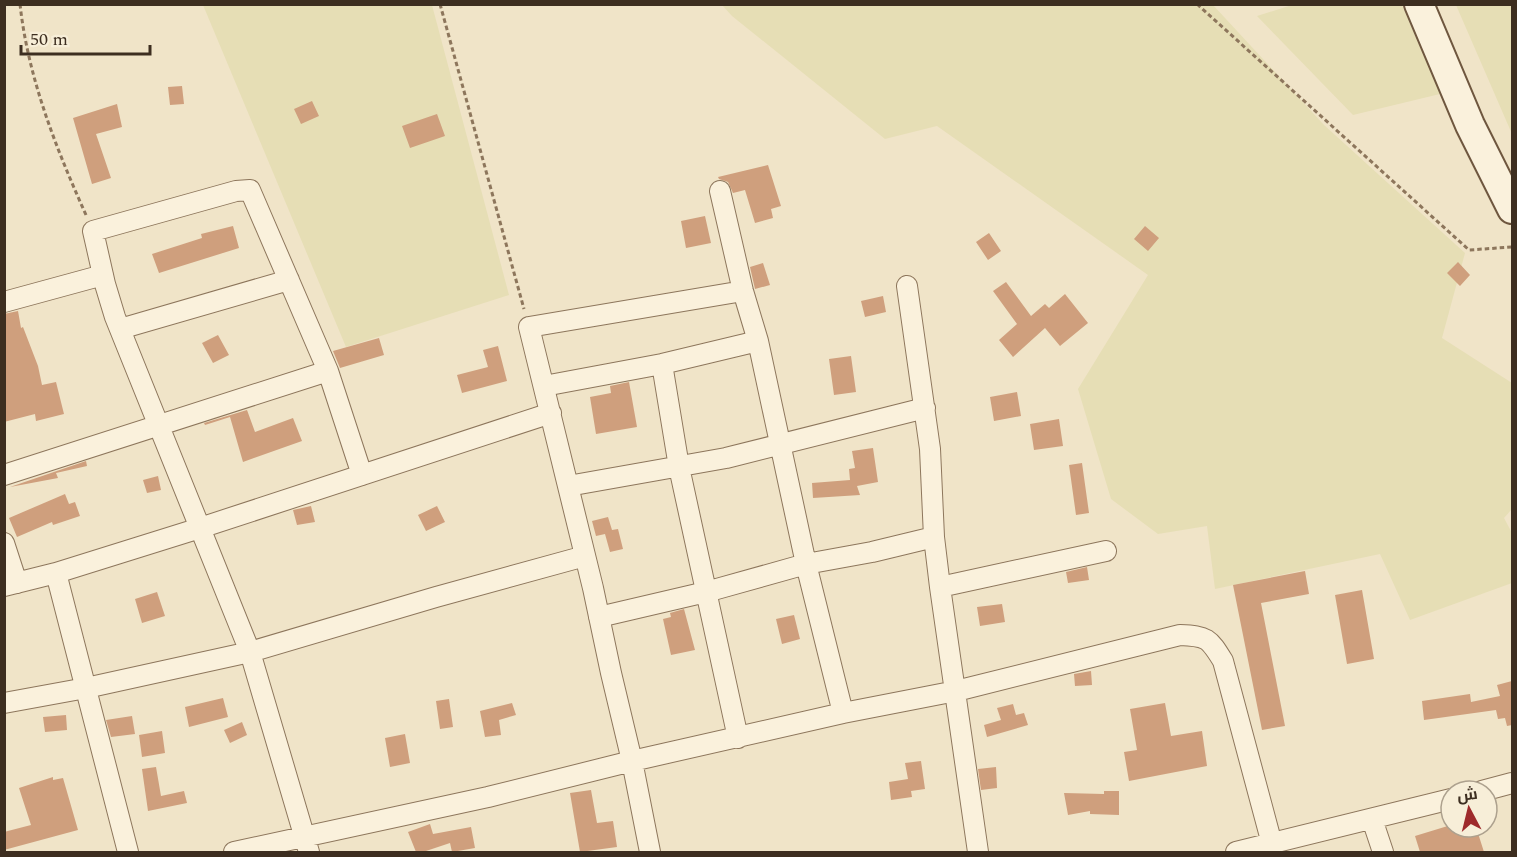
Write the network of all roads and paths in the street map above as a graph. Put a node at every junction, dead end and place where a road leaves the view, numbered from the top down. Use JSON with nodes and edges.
{"nodes":[{"id":1,"x":20,"y":4,"type":"edge"},
{"id":2,"x":440,"y":4,"type":"edge"},
{"id":3,"x":1197,"y":4,"type":"edge"},
{"id":4,"x":1419,"y":4,"type":"edge"},
{"id":5,"x":720,"y":191,"type":"dead end"},
{"id":6,"x":1512,"y":209,"type":"edge"},
{"id":7,"x":93,"y":231,"type":"junction"},
{"id":8,"x":1512,"y":247,"type":"edge"},
{"id":9,"x":103,"y":274,"type":"junction"},
{"id":10,"x":289,"y":280,"type":"junction"},
{"id":11,"x":907,"y":286,"type":"dead end"},
{"id":12,"x":743,"y":291,"type":"junction"},
{"id":13,"x":4,"y":302,"type":"edge"},
{"id":14,"x":529,"y":327,"type":"junction"},
{"id":15,"x":120,"y":329,"type":"junction"},
{"id":16,"x":758,"y":341,"type":"junction"},
{"id":17,"x":662,"y":364,"type":"junction"},
{"id":18,"x":328,"y":371,"type":"junction"},
{"id":19,"x":544,"y":386,"type":"junction"},
{"id":20,"x":925,"y":408,"type":"junction"},
{"id":21,"x":551,"y":412,"type":"junction"},
{"id":22,"x":159,"y":425,"type":"junction"},
{"id":23,"x":779,"y":444,"type":"junction"},
{"id":24,"x":680,"y":467,"type":"junction"},
{"id":25,"x":4,"y":475,"type":"edge"},
{"id":26,"x":362,"y":475,"type":"junction"},
{"id":27,"x":568,"y":486,"type":"junction"},
{"id":28,"x":200,"y":528,"type":"junction"},
{"id":29,"x":934,"y":537,"type":"junction"},
{"id":30,"x":4,"y":543,"type":"edge"},
{"id":31,"x":1106,"y":551,"type":"dead end"},
{"id":32,"x":585,"y":555,"type":"junction"},
{"id":33,"x":806,"y":564,"type":"junction"},
{"id":34,"x":56,"y":573,"type":"junction"},
{"id":35,"x":11,"y":585,"type":"edge"},
{"id":36,"x":940,"y":587,"type":"junction"},
{"id":37,"x":706,"y":592,"type":"junction"},
{"id":38,"x":599,"y":617,"type":"junction"},
{"id":39,"x":250,"y":652,"type":"junction"},
{"id":40,"x":86,"y":688,"type":"junction"},
{"id":41,"x":956,"y":691,"type":"junction"},
{"id":42,"x":4,"y":703,"type":"edge"},
{"id":43,"x":843,"y":712,"type":"junction"},
{"id":44,"x":738,"y":738,"type":"junction"},
{"id":45,"x":632,"y":761,"type":"junction"},
{"id":46,"x":1439,"y":802,"type":"edge"},
{"id":47,"x":1372,"y":819,"type":"junction"},
{"id":48,"x":1272,"y":844,"type":"junction"},
{"id":49,"x":307,"y":845,"type":"edge"},
{"id":50,"x":128,"y":852,"type":"edge"},
{"id":51,"x":234,"y":852,"type":"edge"},
{"id":52,"x":650,"y":852,"type":"edge"},
{"id":53,"x":978,"y":852,"type":"edge"},
{"id":54,"x":1241,"y":852,"type":"edge"},
{"id":55,"x":1383,"y":852,"type":"edge"}],
"edges":[{"from":1,"to":7,"type":"path"},
{"from":2,"to":14,"type":"path"},
{"from":3,"to":8,"type":"path"},
{"from":4,"to":6,"type":"street"},
{"from":5,"to":12,"type":"street"},
{"from":7,"to":9,"type":"street"},
{"from":7,"to":10,"type":"street"},
{"from":9,"to":13,"type":"street"},
{"from":9,"to":15,"type":"street"},
{"from":10,"to":15,"type":"street"},
{"from":10,"to":18,"type":"street"},
{"from":11,"to":20,"type":"street"},
{"from":12,"to":14,"type":"street"},
{"from":12,"to":16,"type":"street"},
{"from":14,"to":19,"type":"street"},
{"from":15,"to":22,"type":"street"},
{"from":16,"to":17,"type":"street"},
{"from":16,"to":23,"type":"street"},
{"from":17,"to":19,"type":"street"},
{"from":17,"to":24,"type":"street"},
{"from":18,"to":22,"type":"street"},
{"from":18,"to":26,"type":"street"},
{"from":19,"to":21,"type":"street"},
{"from":20,"to":23,"type":"street"},
{"from":20,"to":29,"type":"street"},
{"from":21,"to":26,"type":"street"},
{"from":21,"to":27,"type":"street"},
{"from":22,"to":25,"type":"street"},
{"from":22,"to":28,"type":"street"},
{"from":23,"to":24,"type":"street"},
{"from":23,"to":33,"type":"street"},
{"from":24,"to":27,"type":"street"},
{"from":24,"to":37,"type":"street"},
{"from":26,"to":28,"type":"street"},
{"from":27,"to":32,"type":"street"},
{"from":28,"to":34,"type":"street"},
{"from":28,"to":39,"type":"street"},
{"from":29,"to":33,"type":"street"},
{"from":29,"to":36,"type":"street"},
{"from":30,"to":35,"type":"street"},
{"from":31,"to":36,"type":"street"},
{"from":32,"to":38,"type":"street"},
{"from":32,"to":39,"type":"street"},
{"from":33,"to":37,"type":"street"},
{"from":33,"to":43,"type":"street"},
{"from":34,"to":35,"type":"street"},
{"from":34,"to":40,"type":"street"},
{"from":36,"to":41,"type":"street"},
{"from":37,"to":38,"type":"street"},
{"from":37,"to":44,"type":"street"},
{"from":38,"to":45,"type":"street"},
{"from":39,"to":40,"type":"street"},
{"from":39,"to":49,"type":"street"},
{"from":40,"to":42,"type":"street"},
{"from":40,"to":50,"type":"street"},
{"from":41,"to":43,"type":"street"},
{"from":41,"to":48,"type":"street"},
{"from":41,"to":53,"type":"street"},
{"from":43,"to":44,"type":"street"},
{"from":44,"to":45,"type":"street"},
{"from":45,"to":49,"type":"street"},
{"from":45,"to":52,"type":"street"},
{"from":46,"to":47,"type":"street"},
{"from":47,"to":48,"type":"street"},
{"from":47,"to":55,"type":"street"},
{"from":48,"to":54,"type":"street"},
{"from":49,"to":51,"type":"street"}]}
